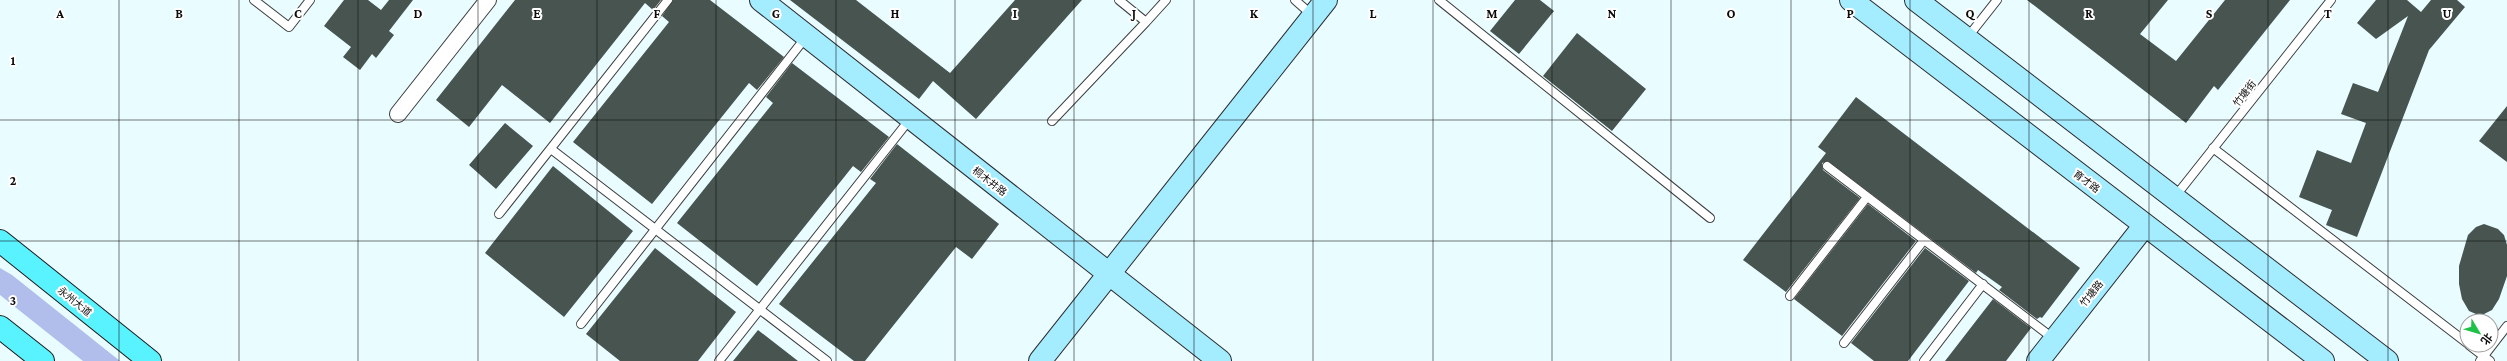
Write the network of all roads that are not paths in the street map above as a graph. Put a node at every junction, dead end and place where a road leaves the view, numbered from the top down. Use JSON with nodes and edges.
{"nodes":[{"id":1,"x":254,"y":0,"type":"edge"},
{"id":2,"x":310,"y":0,"type":"edge"},
{"id":3,"x":488,"y":0,"type":"edge"},
{"id":4,"x":668,"y":0,"type":"edge"},
{"id":5,"x":761,"y":0,"type":"edge"},
{"id":6,"x":1119,"y":0,"type":"edge"},
{"id":7,"x":1166,"y":0,"type":"edge"},
{"id":8,"x":1295,"y":0,"type":"edge"},
{"id":9,"x":1439,"y":0,"type":"edge"},
{"id":10,"x":1851,"y":0,"type":"edge"},
{"id":11,"x":1916,"y":0,"type":"edge"},
{"id":12,"x":1996,"y":0,"type":"edge"},
{"id":13,"x":2331,"y":0,"type":"edge"},
{"id":14,"x":1319,"y":8,"type":"edge"},
{"id":15,"x":1146,"y":22,"type":"junction"},
{"id":16,"x":806,"y":36,"type":"junction"},
{"id":17,"x":1966,"y":39,"type":"junction"},
{"id":18,"x":398,"y":114,"type":"dead end"},
{"id":19,"x":911,"y":119,"type":"junction"},
{"id":20,"x":1052,"y":121,"type":"dead end"},
{"id":21,"x":2213,"y":148,"type":"junction"},
{"id":22,"x":551,"y":149,"type":"junction"},
{"id":23,"x":1827,"y":166,"type":"dead end"},
{"id":24,"x":1867,"y":197,"type":"junction"},
{"id":25,"x":2174,"y":199,"type":"junction"},
{"id":26,"x":499,"y":214,"type":"dead end"},
{"id":27,"x":1710,"y":218,"type":"dead end"},
{"id":28,"x":2145,"y":225,"type":"junction"},
{"id":29,"x":655,"y":229,"type":"junction"},
{"id":30,"x":1924,"y":240,"type":"junction"},
{"id":31,"x":0,"y":241,"type":"edge"},
{"id":32,"x":1108,"y":272,"type":"junction"},
{"id":33,"x":1983,"y":284,"type":"junction"},
{"id":34,"x":1790,"y":296,"type":"dead end"},
{"id":35,"x":760,"y":310,"type":"junction"},
{"id":36,"x":581,"y":324,"type":"dead end"},
{"id":37,"x":2507,"y":326,"type":"edge"},
{"id":38,"x":0,"y":327,"type":"edge"},
{"id":39,"x":2459,"y":337,"type":"edge"},
{"id":40,"x":2054,"y":339,"type":"junction"},
{"id":41,"x":1844,"y":343,"type":"dead end"},
{"id":42,"x":2484,"y":359,"type":"edge"},
{"id":43,"x":43,"y":361,"type":"edge"},
{"id":44,"x":150,"y":361,"type":"edge"},
{"id":45,"x":719,"y":361,"type":"edge"},
{"id":46,"x":827,"y":361,"type":"edge"},
{"id":47,"x":1040,"y":361,"type":"edge"},
{"id":48,"x":1220,"y":361,"type":"edge"},
{"id":49,"x":1924,"y":361,"type":"edge"},
{"id":50,"x":2038,"y":361,"type":"edge"},
{"id":51,"x":2323,"y":361,"type":"edge"},
{"id":52,"x":2387,"y":361,"type":"edge"}],
"edges":[{"from":1,"to":2,"type":"lane"},
{"from":3,"to":18,"type":"street"},
{"from":4,"to":22,"type":"lane"},
{"from":5,"to":16,"type":"street","name":"桐木井路"},
{"from":6,"to":15,"type":"lane"},
{"from":7,"to":15,"type":"lane"},
{"from":8,"to":14,"type":"lane"},
{"from":9,"to":27,"type":"lane"},
{"from":10,"to":28,"type":"street","name":"育才路"},
{"from":11,"to":17,"type":"street"},
{"from":12,"to":17,"type":"lane"},
{"from":13,"to":21,"type":"lane","name":"竹塘街"},
{"from":14,"to":32,"type":"street"},
{"from":15,"to":20,"type":"lane"},
{"from":16,"to":19,"type":"street","name":"桐木井路"},
{"from":16,"to":29,"type":"lane"},
{"from":17,"to":25,"type":"street"},
{"from":19,"to":32,"type":"street","name":"桐木井路"},
{"from":19,"to":35,"type":"lane"},
{"from":21,"to":25,"type":"lane","name":"竹塘街"},
{"from":21,"to":39,"type":"lane"},
{"from":22,"to":26,"type":"lane"},
{"from":22,"to":29,"type":"lane"},
{"from":23,"to":24,"type":"lane"},
{"from":24,"to":30,"type":"lane"},
{"from":24,"to":34,"type":"lane"},
{"from":25,"to":52,"type":"street"},
{"from":28,"to":40,"type":"street","name":"竹塘路"},
{"from":28,"to":51,"type":"street","name":"育才路"},
{"from":29,"to":35,"type":"lane"},
{"from":29,"to":36,"type":"lane"},
{"from":30,"to":33,"type":"lane"},
{"from":30,"to":41,"type":"lane"},
{"from":31,"to":44,"type":"main road","name":"永州大道"},
{"from":32,"to":47,"type":"street"},
{"from":32,"to":48,"type":"street","name":"桐木井路"},
{"from":33,"to":40,"type":"lane"},
{"from":33,"to":49,"type":"lane"},
{"from":35,"to":45,"type":"lane"},
{"from":35,"to":46,"type":"lane"},
{"from":37,"to":42,"type":"lane"},
{"from":38,"to":43,"type":"main road"},
{"from":40,"to":50,"type":"street","name":"竹塘路"}]}
